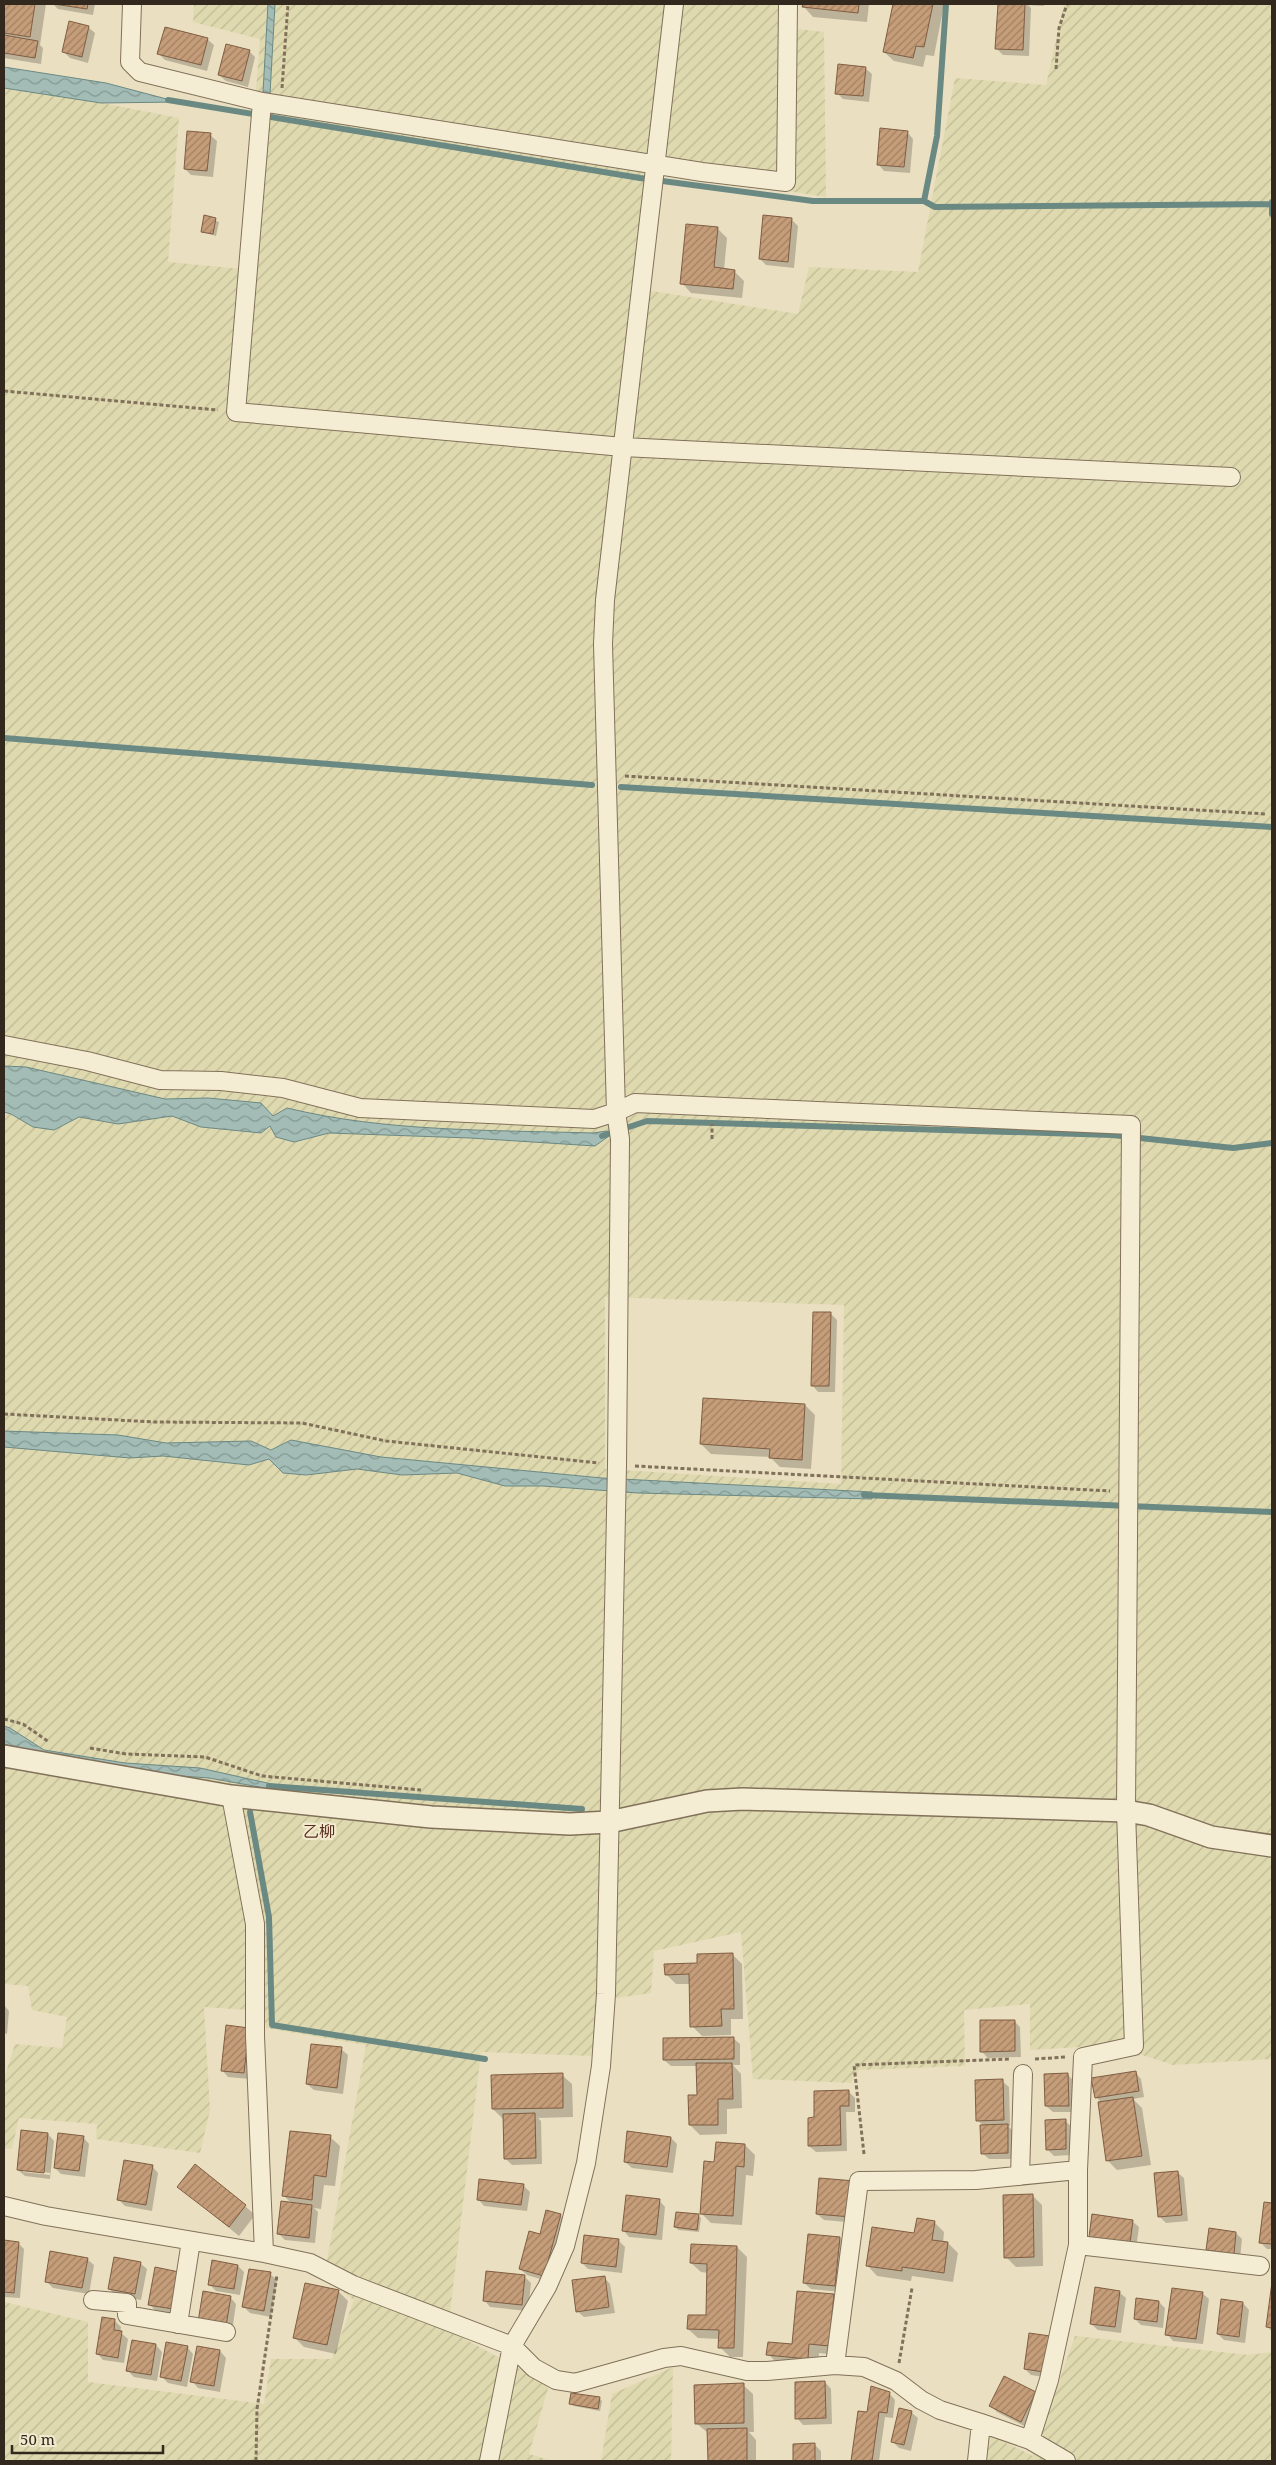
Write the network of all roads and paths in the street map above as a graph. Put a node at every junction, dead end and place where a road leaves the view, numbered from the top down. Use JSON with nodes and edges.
{"nodes":[{"id":1,"x":132,"y":4,"type":"edge"},
{"id":2,"x":288,"y":4,"type":"edge"},
{"id":3,"x":674,"y":4,"type":"edge"},
{"id":4,"x":788,"y":4,"type":"edge"},
{"id":5,"x":1067,"y":4,"type":"edge"},
{"id":6,"x":1056,"y":69,"type":"dead end"},
{"id":7,"x":262,"y":102,"type":"junction"},
{"id":8,"x":281,"y":105,"type":"junction"},
{"id":9,"x":654,"y":175,"type":"junction"},
{"id":10,"x":4,"y":391,"type":"edge"},
{"id":11,"x":236,"y":412,"type":"junction"},
{"id":12,"x":623,"y":447,"type":"junction"},
{"id":13,"x":1230,"y":476,"type":"dead end"},
{"id":14,"x":607,"y":774,"type":"junction"},
{"id":15,"x":1265,"y":814,"type":"dead end"},
{"id":16,"x":4,"y":1045,"type":"edge"},
{"id":17,"x":617,"y":1116,"type":"junction"},
{"id":18,"x":4,"y":1414,"type":"edge"},
{"id":19,"x":617,"y":1465,"type":"junction"},
{"id":20,"x":1128,"y":1492,"type":"junction"},
{"id":21,"x":4,"y":1719,"type":"edge"},
{"id":22,"x":59,"y":1743,"type":"dead end"},
{"id":23,"x":88,"y":1748,"type":"dead end"},
{"id":24,"x":4,"y":1756,"type":"edge"},
{"id":25,"x":421,"y":1790,"type":"dead end"},
{"id":26,"x":231,"y":1796,"type":"junction"},
{"id":27,"x":1126,"y":1811,"type":"junction"},
{"id":28,"x":609,"y":1822,"type":"junction"},
{"id":29,"x":1272,"y":1846,"type":"edge"},
{"id":30,"x":1083,"y":2057,"type":"junction"},
{"id":31,"x":1013,"y":2059,"type":"dead end"},
{"id":32,"x":1033,"y":2059,"type":"dead end"},
{"id":33,"x":1023,"y":2074,"type":"dead end"},
{"id":34,"x":864,"y":2154,"type":"dead end"},
{"id":35,"x":1078,"y":2170,"type":"junction"},
{"id":36,"x":1020,"y":2176,"type":"junction"},
{"id":37,"x":4,"y":2206,"type":"edge"},
{"id":38,"x":191,"y":2241,"type":"junction"},
{"id":39,"x":1078,"y":2245,"type":"junction"},
{"id":40,"x":272,"y":2255,"type":"junction"},
{"id":41,"x":1260,"y":2266,"type":"dead end"},
{"id":42,"x":912,"y":2288,"type":"dead end"},
{"id":43,"x":93,"y":2300,"type":"dead end"},
{"id":44,"x":178,"y":2324,"type":"junction"},
{"id":45,"x":226,"y":2332,"type":"dead end"},
{"id":46,"x":512,"y":2346,"type":"junction"},
{"id":47,"x":835,"y":2365,"type":"junction"},
{"id":48,"x":896,"y":2380,"type":"junction"},
{"id":49,"x":981,"y":2423,"type":"junction"},
{"id":50,"x":1030,"y":2440,"type":"junction"},
{"id":51,"x":256,"y":2461,"type":"edge"},
{"id":52,"x":488,"y":2461,"type":"edge"},
{"id":53,"x":977,"y":2461,"type":"edge"},
{"id":54,"x":1066,"y":2461,"type":"edge"}],
"edges":[{"from":1,"to":7,"type":"street"},
{"from":2,"to":8,"type":"path"},
{"from":3,"to":9,"type":"street"},
{"from":4,"to":9,"type":"street"},
{"from":5,"to":6,"type":"path"},
{"from":7,"to":8,"type":"street"},
{"from":7,"to":11,"type":"street"},
{"from":8,"to":9,"type":"street"},
{"from":9,"to":12,"type":"street"},
{"from":10,"to":11,"type":"path"},
{"from":11,"to":12,"type":"street"},
{"from":12,"to":13,"type":"street"},
{"from":12,"to":14,"type":"street"},
{"from":14,"to":15,"type":"path"},
{"from":14,"to":17,"type":"street"},
{"from":16,"to":17,"type":"street"},
{"from":17,"to":19,"type":"street"},
{"from":17,"to":20,"type":"street"},
{"from":18,"to":19,"type":"path"},
{"from":19,"to":20,"type":"path"},
{"from":19,"to":28,"type":"street"},
{"from":20,"to":27,"type":"street"},
{"from":21,"to":22,"type":"path"},
{"from":23,"to":25,"type":"path"},
{"from":24,"to":26,"type":"street"},
{"from":26,"to":28,"type":"street"},
{"from":26,"to":40,"type":"street"},
{"from":27,"to":28,"type":"street"},
{"from":27,"to":29,"type":"street"},
{"from":27,"to":30,"type":"street"},
{"from":28,"to":46,"type":"street"},
{"from":30,"to":32,"type":"path"},
{"from":30,"to":35,"type":"street"},
{"from":31,"to":34,"type":"path"},
{"from":33,"to":36,"type":"street"},
{"from":35,"to":36,"type":"street"},
{"from":35,"to":39,"type":"street"},
{"from":36,"to":47,"type":"street"},
{"from":37,"to":38,"type":"street"},
{"from":38,"to":40,"type":"street"},
{"from":38,"to":44,"type":"street"},
{"from":39,"to":41,"type":"street"},
{"from":39,"to":50,"type":"street"},
{"from":40,"to":46,"type":"street"},
{"from":40,"to":51,"type":"path"},
{"from":42,"to":48,"type":"path"},
{"from":43,"to":44,"type":"street"},
{"from":44,"to":45,"type":"street"},
{"from":46,"to":47,"type":"street"},
{"from":46,"to":52,"type":"street"},
{"from":47,"to":48,"type":"street"},
{"from":48,"to":49,"type":"street"},
{"from":49,"to":50,"type":"street"},
{"from":49,"to":53,"type":"street"},
{"from":50,"to":54,"type":"street"}]}
